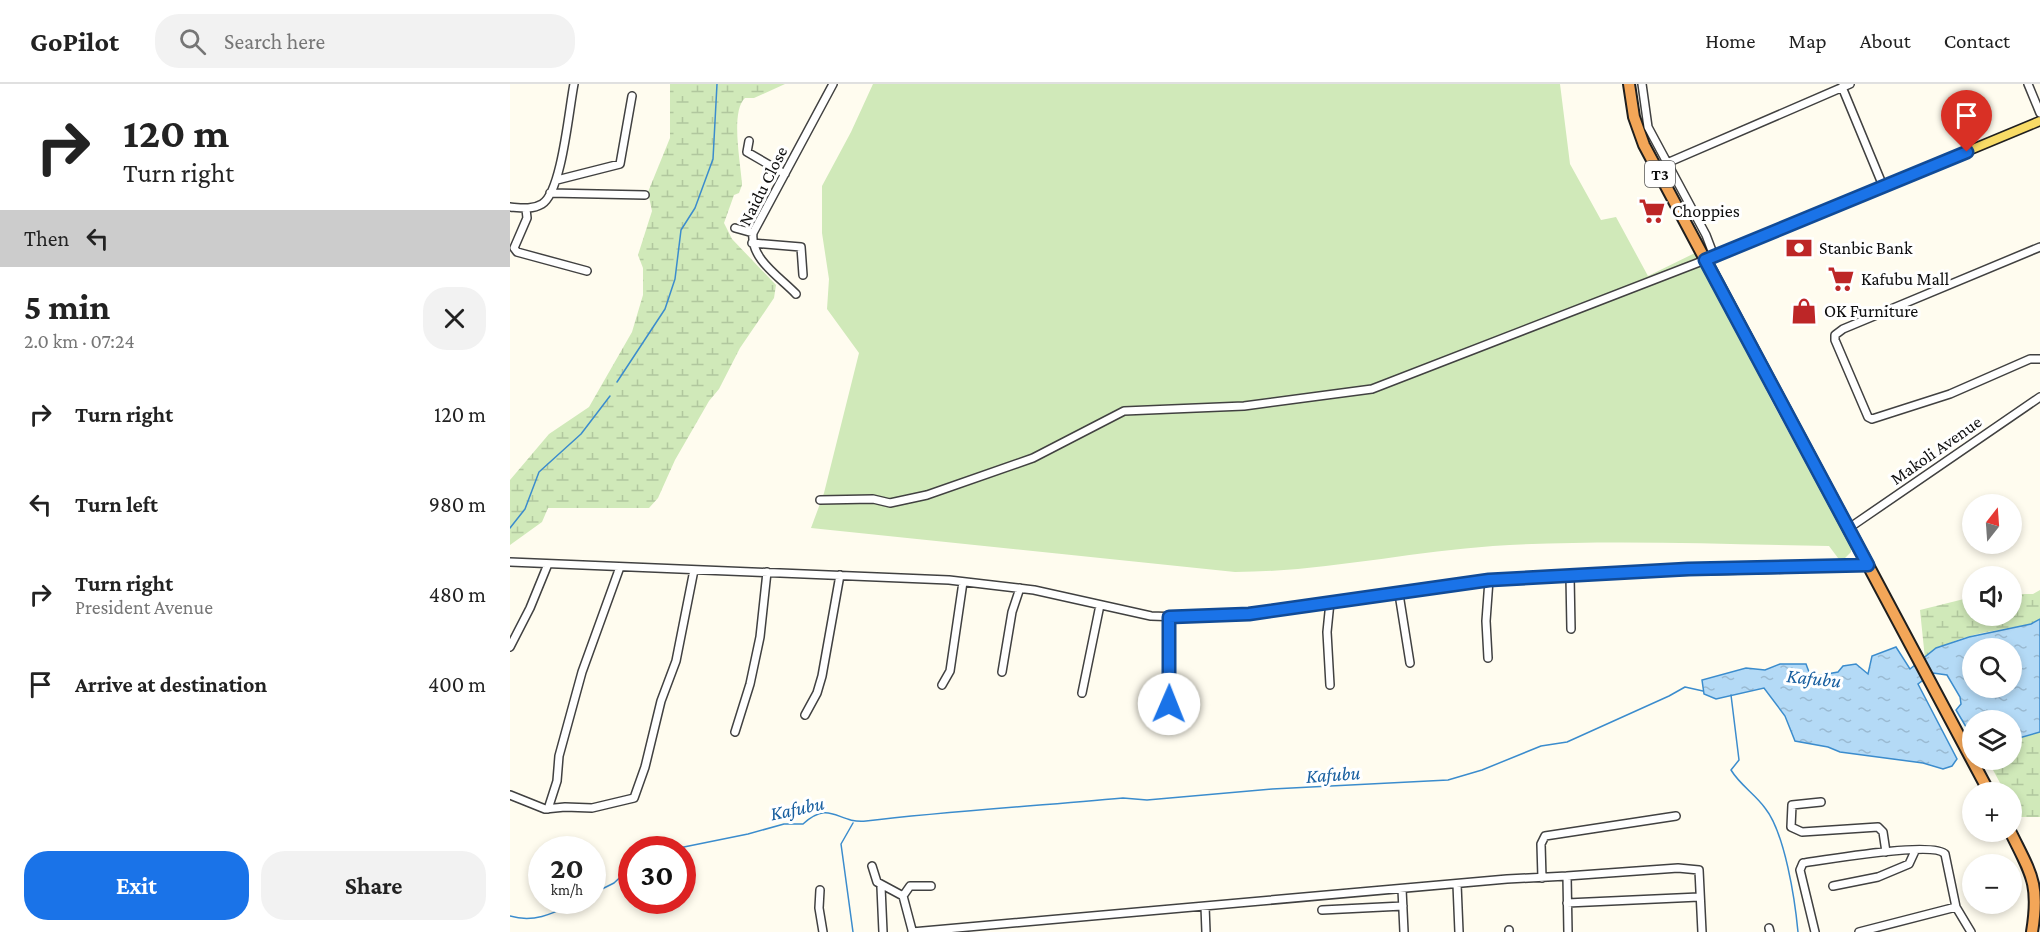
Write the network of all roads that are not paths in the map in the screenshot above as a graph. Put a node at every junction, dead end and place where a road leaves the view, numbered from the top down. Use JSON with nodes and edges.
{"nodes":[{"id":1,"x":574,"y":84,"type":"edge"},
{"id":2,"x":833,"y":84,"type":"edge"},
{"id":3,"x":1629,"y":84,"type":"edge"},
{"id":4,"x":1642,"y":84,"type":"edge"},
{"id":5,"x":2028,"y":84,"type":"edge"},
{"id":6,"x":1846,"y":86,"type":"edge"},
{"id":7,"x":632,"y":96,"type":"dead end"},
{"id":8,"x":2040,"y":113,"type":"edge"},
{"id":9,"x":2040,"y":121,"type":"edge"},
{"id":10,"x":749,"y":141,"type":"dead end"},
{"id":11,"x":1667,"y":163,"type":"junction"},
{"id":12,"x":785,"y":174,"type":"junction"},
{"id":13,"x":557,"y":180,"type":"junction"},
{"id":14,"x":1883,"y":186,"type":"junction"},
{"id":15,"x":550,"y":194,"type":"junction"},
{"id":16,"x":645,"y":195,"type":"dead end"},
{"id":17,"x":510,"y":207,"type":"edge"},
{"id":18,"x":526,"y":209,"type":"junction"},
{"id":19,"x":735,"y":228,"type":"dead end"},
{"id":20,"x":753,"y":233,"type":"junction"},
{"id":21,"x":752,"y":243,"type":"junction"},
{"id":22,"x":2040,"y":247,"type":"edge"},
{"id":23,"x":1710,"y":258,"type":"junction"},
{"id":24,"x":587,"y":271,"type":"dead end"},
{"id":25,"x":803,"y":275,"type":"dead end"},
{"id":26,"x":796,"y":294,"type":"dead end"},
{"id":27,"x":2040,"y":359,"type":"edge"},
{"id":28,"x":2040,"y":397,"type":"edge"},
{"id":29,"x":820,"y":500,"type":"dead end"},
{"id":30,"x":1850,"y":528,"type":"junction"},
{"id":31,"x":510,"y":562,"type":"edge"},
{"id":32,"x":548,"y":564,"type":"junction"},
{"id":33,"x":1868,"y":565,"type":"junction"},
{"id":34,"x":620,"y":567,"type":"junction"},
{"id":35,"x":694,"y":570,"type":"junction"},
{"id":36,"x":767,"y":572,"type":"junction"},
{"id":37,"x":840,"y":575,"type":"junction"},
{"id":38,"x":1570,"y":576,"type":"junction"},
{"id":39,"x":1489,"y":580,"type":"junction"},
{"id":40,"x":963,"y":582,"type":"junction"},
{"id":41,"x":1020,"y":588,"type":"junction"},
{"id":42,"x":1399,"y":594,"type":"junction"},
{"id":43,"x":1330,"y":602,"type":"junction"},
{"id":44,"x":1100,"y":605,"type":"junction"},
{"id":45,"x":1169,"y":617,"type":"junction"},
{"id":46,"x":1571,"y":629,"type":"dead end"},
{"id":47,"x":510,"y":647,"type":"edge"},
{"id":48,"x":1488,"y":658,"type":"dead end"},
{"id":49,"x":1410,"y":663,"type":"dead end"},
{"id":50,"x":1002,"y":672,"type":"dead end"},
{"id":51,"x":942,"y":685,"type":"dead end"},
{"id":52,"x":1330,"y":685,"type":"dead end"},
{"id":53,"x":1082,"y":693,"type":"dead end"},
{"id":54,"x":1169,"y":704,"type":"dead end"},
{"id":55,"x":805,"y":715,"type":"dead end"},
{"id":56,"x":735,"y":732,"type":"dead end"},
{"id":57,"x":1984,"y":782,"type":"edge"},
{"id":58,"x":510,"y":795,"type":"edge"},
{"id":59,"x":1821,"y":802,"type":"dead end"},
{"id":60,"x":548,"y":809,"type":"junction"},
{"id":61,"x":1676,"y":816,"type":"dead end"},
{"id":62,"x":2015,"y":842,"type":"edge"},
{"id":63,"x":1915,"y":851,"type":"junction"},
{"id":64,"x":1886,"y":852,"type":"junction"},
{"id":65,"x":872,"y":866,"type":"dead end"},
{"id":66,"x":1567,"y":876,"type":"junction"},
{"id":67,"x":1542,"y":878,"type":"junction"},
{"id":68,"x":1457,"y":884,"type":"junction"},
{"id":69,"x":881,"y":886,"type":"junction"},
{"id":70,"x":932,"y":886,"type":"dead end"},
{"id":71,"x":1833,"y":886,"type":"dead end"},
{"id":72,"x":1402,"y":889,"type":"junction"},
{"id":73,"x":819,"y":890,"type":"dead end"},
{"id":74,"x":903,"y":896,"type":"junction"},
{"id":75,"x":1699,"y":897,"type":"junction"},
{"id":76,"x":1568,"y":903,"type":"junction"},
{"id":77,"x":1205,"y":906,"type":"junction"},
{"id":78,"x":1403,"y":906,"type":"junction"},
{"id":79,"x":1956,"y":907,"type":"junction"},
{"id":80,"x":1322,"y":910,"type":"dead end"},
{"id":81,"x":1010,"y":923,"type":"junction"},
{"id":82,"x":956,"y":930,"type":"edge"},
{"id":83,"x":912,"y":931,"type":"edge"},
{"id":84,"x":823,"y":932,"type":"edge"},
{"id":85,"x":883,"y":932,"type":"edge"},
{"id":86,"x":1010,"y":932,"type":"edge"},
{"id":87,"x":1206,"y":932,"type":"edge"},
{"id":88,"x":1404,"y":932,"type":"edge"},
{"id":89,"x":1459,"y":932,"type":"edge"},
{"id":90,"x":1568,"y":932,"type":"edge"},
{"id":91,"x":1702,"y":932,"type":"edge"},
{"id":92,"x":1815,"y":932,"type":"edge"},
{"id":93,"x":1859,"y":932,"type":"edge"},
{"id":94,"x":1971,"y":932,"type":"edge"},
{"id":95,"x":2032,"y":932,"type":"edge"}],
"edges":[{"from":1,"to":13,"type":"street"},
{"from":2,"to":12,"type":"street","name":"Naidu Close"},
{"from":3,"to":23,"type":"highway","number":"T3"},
{"from":4,"to":11,"type":"street"},
{"from":5,"to":8,"type":"street"},
{"from":6,"to":11,"type":"street"},
{"from":6,"to":14,"type":"street"},
{"from":7,"to":13,"type":"street"},
{"from":9,"to":14,"type":"main road"},
{"from":10,"to":12,"type":"street"},
{"from":11,"to":23,"type":"street"},
{"from":12,"to":20,"type":"street","name":"Naidu Close"},
{"from":13,"to":15,"type":"street"},
{"from":14,"to":23,"type":"main road"},
{"from":15,"to":16,"type":"street"},
{"from":15,"to":18,"type":"street"},
{"from":17,"to":18,"type":"street"},
{"from":18,"to":24,"type":"street"},
{"from":19,"to":20,"type":"street"},
{"from":20,"to":21,"type":"street","name":"Naidu Close"},
{"from":21,"to":25,"type":"street"},
{"from":21,"to":26,"type":"street","name":"Naidu Close"},
{"from":22,"to":27,"type":"street"},
{"from":23,"to":29,"type":"street"},
{"from":23,"to":30,"type":"highway","number":"T3"},
{"from":28,"to":30,"type":"street","name":"Makoli Avenue"},
{"from":30,"to":33,"type":"highway","number":"T3"},
{"from":31,"to":32,"type":"street"},
{"from":32,"to":34,"type":"street"},
{"from":32,"to":47,"type":"street"},
{"from":33,"to":38,"type":"street"},
{"from":33,"to":57,"type":"highway","number":"T3"},
{"from":34,"to":35,"type":"street"},
{"from":34,"to":60,"type":"street"},
{"from":35,"to":36,"type":"street"},
{"from":35,"to":60,"type":"street"},
{"from":36,"to":37,"type":"street"},
{"from":36,"to":56,"type":"street"},
{"from":37,"to":40,"type":"street"},
{"from":37,"to":55,"type":"street"},
{"from":38,"to":39,"type":"street"},
{"from":38,"to":46,"type":"street"},
{"from":39,"to":42,"type":"street"},
{"from":39,"to":48,"type":"street"},
{"from":40,"to":41,"type":"street"},
{"from":40,"to":51,"type":"street"},
{"from":41,"to":44,"type":"street"},
{"from":41,"to":50,"type":"street"},
{"from":42,"to":43,"type":"street"},
{"from":42,"to":49,"type":"street"},
{"from":43,"to":45,"type":"street"},
{"from":43,"to":52,"type":"street"},
{"from":44,"to":45,"type":"street"},
{"from":44,"to":53,"type":"street"},
{"from":45,"to":54,"type":"street"},
{"from":58,"to":60,"type":"street"},
{"from":59,"to":64,"type":"street"},
{"from":61,"to":67,"type":"street"},
{"from":62,"to":95,"type":"highway"},
{"from":63,"to":64,"type":"street"},
{"from":63,"to":71,"type":"street"},
{"from":63,"to":79,"type":"street"},
{"from":64,"to":92,"type":"street"},
{"from":65,"to":69,"type":"street"},
{"from":66,"to":67,"type":"street"},
{"from":66,"to":75,"type":"street"},
{"from":66,"to":76,"type":"street"},
{"from":67,"to":68,"type":"street"},
{"from":68,"to":72,"type":"street"},
{"from":68,"to":89,"type":"street"},
{"from":69,"to":74,"type":"street"},
{"from":69,"to":85,"type":"street"},
{"from":70,"to":74,"type":"street"},
{"from":72,"to":77,"type":"street"},
{"from":72,"to":78,"type":"street"},
{"from":73,"to":84,"type":"street"},
{"from":74,"to":83,"type":"street"},
{"from":75,"to":76,"type":"street"},
{"from":75,"to":91,"type":"street"},
{"from":76,"to":90,"type":"street"},
{"from":77,"to":81,"type":"street"},
{"from":77,"to":87,"type":"street"},
{"from":78,"to":80,"type":"street"},
{"from":78,"to":88,"type":"street"},
{"from":79,"to":93,"type":"street"},
{"from":79,"to":94,"type":"street"},
{"from":81,"to":82,"type":"street"},
{"from":81,"to":86,"type":"street"},
{"from":82,"to":83,"type":"street"}]}
